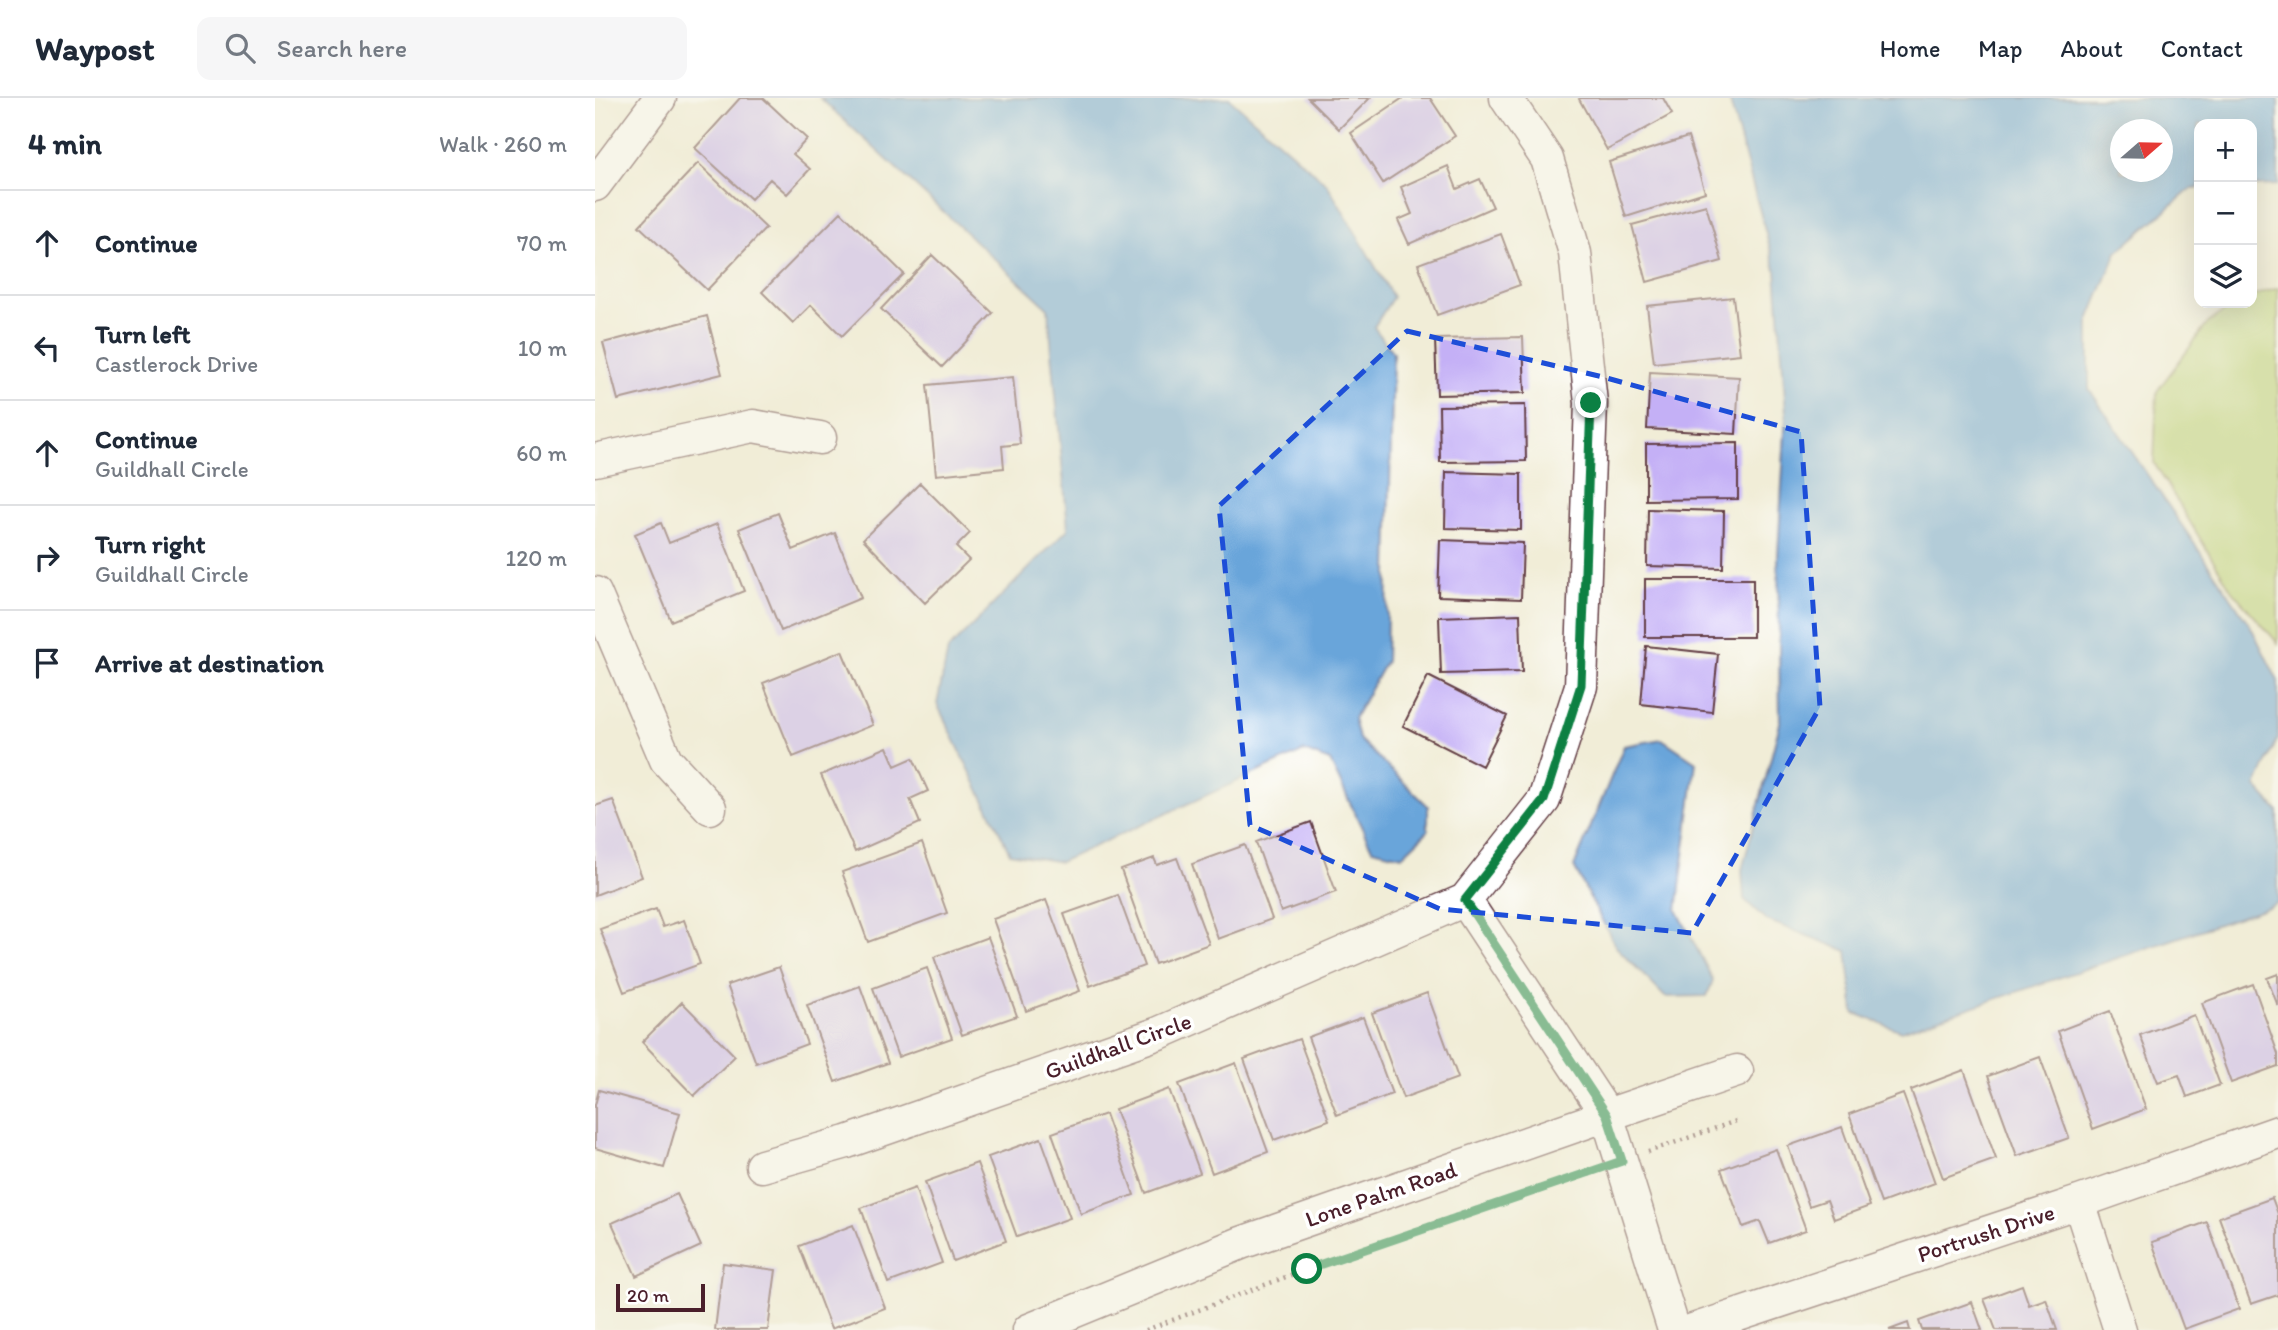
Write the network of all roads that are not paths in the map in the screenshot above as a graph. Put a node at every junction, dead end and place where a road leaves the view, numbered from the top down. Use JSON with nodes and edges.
{"nodes":[{"id":1,"x":660,"y":98,"type":"edge"},
{"id":2,"x":1506,"y":98,"type":"edge"},
{"id":3,"x":595,"y":185,"type":"edge"},
{"id":4,"x":820,"y":438,"type":"dead end"},
{"id":5,"x":595,"y":460,"type":"edge"},
{"id":6,"x":595,"y":593,"type":"edge"},
{"id":7,"x":710,"y":808,"type":"dead end"},
{"id":8,"x":1465,"y":900,"type":"junction"},
{"id":9,"x":1737,"y":1072,"type":"dead end"},
{"id":10,"x":1607,"y":1115,"type":"junction"},
{"id":11,"x":2278,"y":1132,"type":"edge"},
{"id":12,"x":762,"y":1166,"type":"dead end"},
{"id":13,"x":2079,"y":1202,"type":"junction"},
{"id":14,"x":1029,"y":1330,"type":"edge"},
{"id":15,"x":1674,"y":1330,"type":"edge"},
{"id":16,"x":1693,"y":1330,"type":"edge"},
{"id":17,"x":2120,"y":1330,"type":"edge"}],
"edges":[{"from":1,"to":3,"type":"street"},
{"from":2,"to":8,"type":"street","name":"Guildhall Circle"},
{"from":4,"to":5,"type":"street"},
{"from":6,"to":7,"type":"street"},
{"from":8,"to":10,"type":"street"},
{"from":8,"to":12,"type":"street","name":"Guildhall Circle"},
{"from":9,"to":10,"type":"street","name":"Lone Palm Road"},
{"from":10,"to":14,"type":"street","name":"Lone Palm Road"},
{"from":10,"to":15,"type":"street"},
{"from":11,"to":13,"type":"street","name":"Portrush Drive"},
{"from":13,"to":16,"type":"street","name":"Portrush Drive"},
{"from":13,"to":17,"type":"street"}]}
